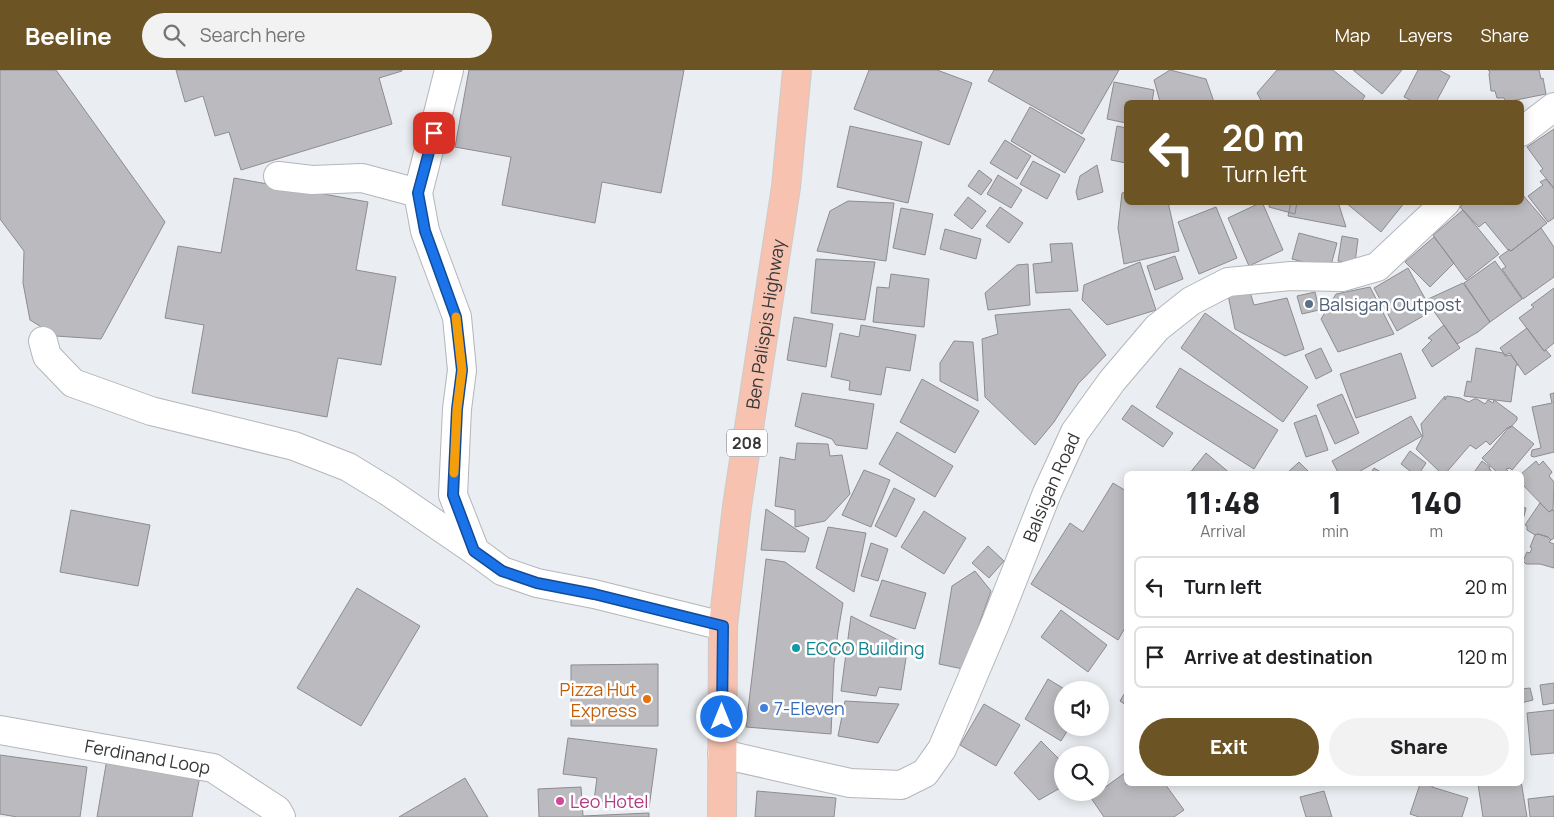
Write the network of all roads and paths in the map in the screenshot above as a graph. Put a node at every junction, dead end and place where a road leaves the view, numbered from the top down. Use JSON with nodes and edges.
{"nodes":[{"id":1,"x":449,"y":70,"type":"edge"},
{"id":2,"x":797,"y":70,"type":"edge"},
{"id":3,"x":1554,"y":107,"type":"edge"},
{"id":4,"x":1524,"y":130,"type":"edge"},
{"id":5,"x":278,"y":176,"type":"dead end"},
{"id":6,"x":418,"y":193,"type":"junction"},
{"id":7,"x":1443,"y":205,"type":"edge"},
{"id":8,"x":43,"y":341,"type":"dead end"},
{"id":9,"x":474,"y":551,"type":"junction"},
{"id":10,"x":723,"y":626,"type":"junction"},
{"id":11,"x":0,"y":730,"type":"edge"},
{"id":12,"x":722,"y":754,"type":"junction"},
{"id":13,"x":281,"y":817,"type":"edge"},
{"id":14,"x":722,"y":817,"type":"edge"}],
"edges":[{"from":1,"to":6,"type":"street"},
{"from":2,"to":10,"type":"main road","name":"Ben Palispis Highway","number":"208"},
{"from":3,"to":4,"type":"street"},
{"from":5,"to":6,"type":"street"},
{"from":6,"to":9,"type":"street"},
{"from":7,"to":12,"type":"street","name":"Balsigan Road"},
{"from":8,"to":9,"type":"street"},
{"from":9,"to":10,"type":"street"},
{"from":10,"to":12,"type":"main road","name":"Ben Palispis Highway","number":"208"},
{"from":11,"to":13,"type":"street","name":"Ferdinand Loop"},
{"from":12,"to":14,"type":"main road","name":"Ben Palispis Highway","number":"208"}]}
